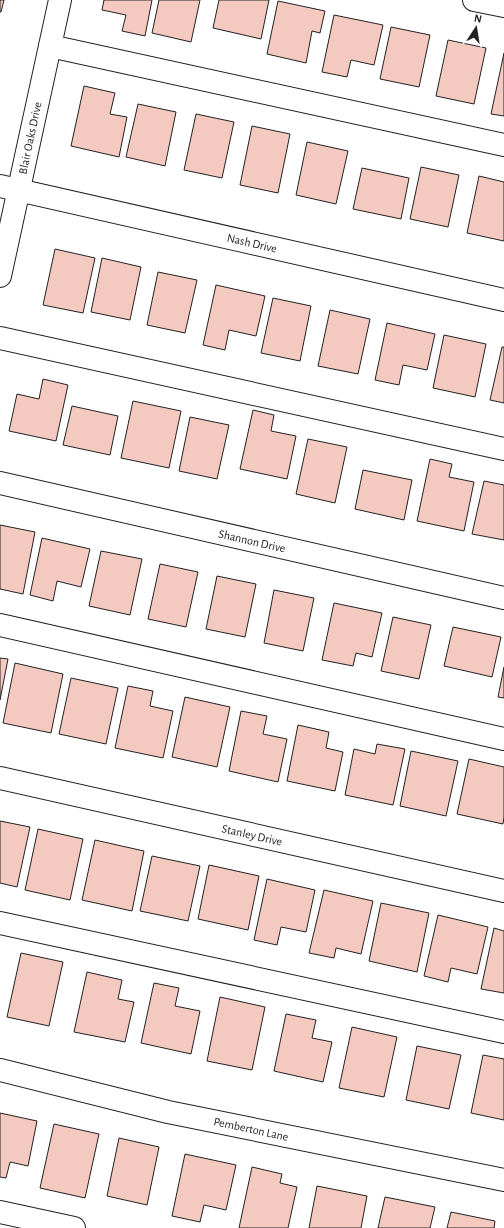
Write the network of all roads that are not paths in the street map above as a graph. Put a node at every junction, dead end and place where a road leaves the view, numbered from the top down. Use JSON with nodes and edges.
{"nodes":[{"id":1,"x":60,"y":0,"type":"edge"},
{"id":2,"x":474,"y":0,"type":"edge"},
{"id":3,"x":504,"y":6,"type":"edge"},
{"id":4,"x":50,"y":46,"type":"junction"},
{"id":5,"x":504,"y":145,"type":"edge"},
{"id":6,"x":9,"y":188,"type":"edge"},
{"id":7,"x":0,"y":276,"type":"edge"},
{"id":8,"x":504,"y":300,"type":"edge"},
{"id":9,"x":0,"y":338,"type":"edge"},
{"id":10,"x":504,"y":449,"type":"edge"},
{"id":11,"x":0,"y":483,"type":"edge"},
{"id":12,"x":504,"y":598,"type":"edge"},
{"id":13,"x":0,"y":625,"type":"edge"},
{"id":14,"x":504,"y":739,"type":"edge"},
{"id":15,"x":0,"y":778,"type":"edge"},
{"id":16,"x":504,"y":891,"type":"edge"},
{"id":17,"x":0,"y":923,"type":"edge"},
{"id":18,"x":504,"y":1032,"type":"edge"},
{"id":19,"x":0,"y":1070,"type":"edge"},
{"id":20,"x":504,"y":1180,"type":"edge"},
{"id":21,"x":0,"y":1212,"type":"edge"},
{"id":22,"x":74,"y":1228,"type":"edge"}],
"edges":[{"from":1,"to":4,"type":"street","name":"Blair Oaks Drive"},
{"from":2,"to":3,"type":"street"},
{"from":4,"to":5,"type":"street"},
{"from":4,"to":6,"type":"street","name":"Blair Oaks Drive"},
{"from":6,"to":7,"type":"street","name":"Blair Oaks Drive"},
{"from":6,"to":8,"type":"street","name":"Nash Drive"},
{"from":9,"to":10,"type":"street"},
{"from":11,"to":12,"type":"street","name":"Shannon Drive"},
{"from":13,"to":14,"type":"street"},
{"from":15,"to":16,"type":"street","name":"Stanley Drive"},
{"from":17,"to":18,"type":"street"},
{"from":19,"to":20,"type":"street","name":"Pemberton Lane"},
{"from":21,"to":22,"type":"street"}]}
